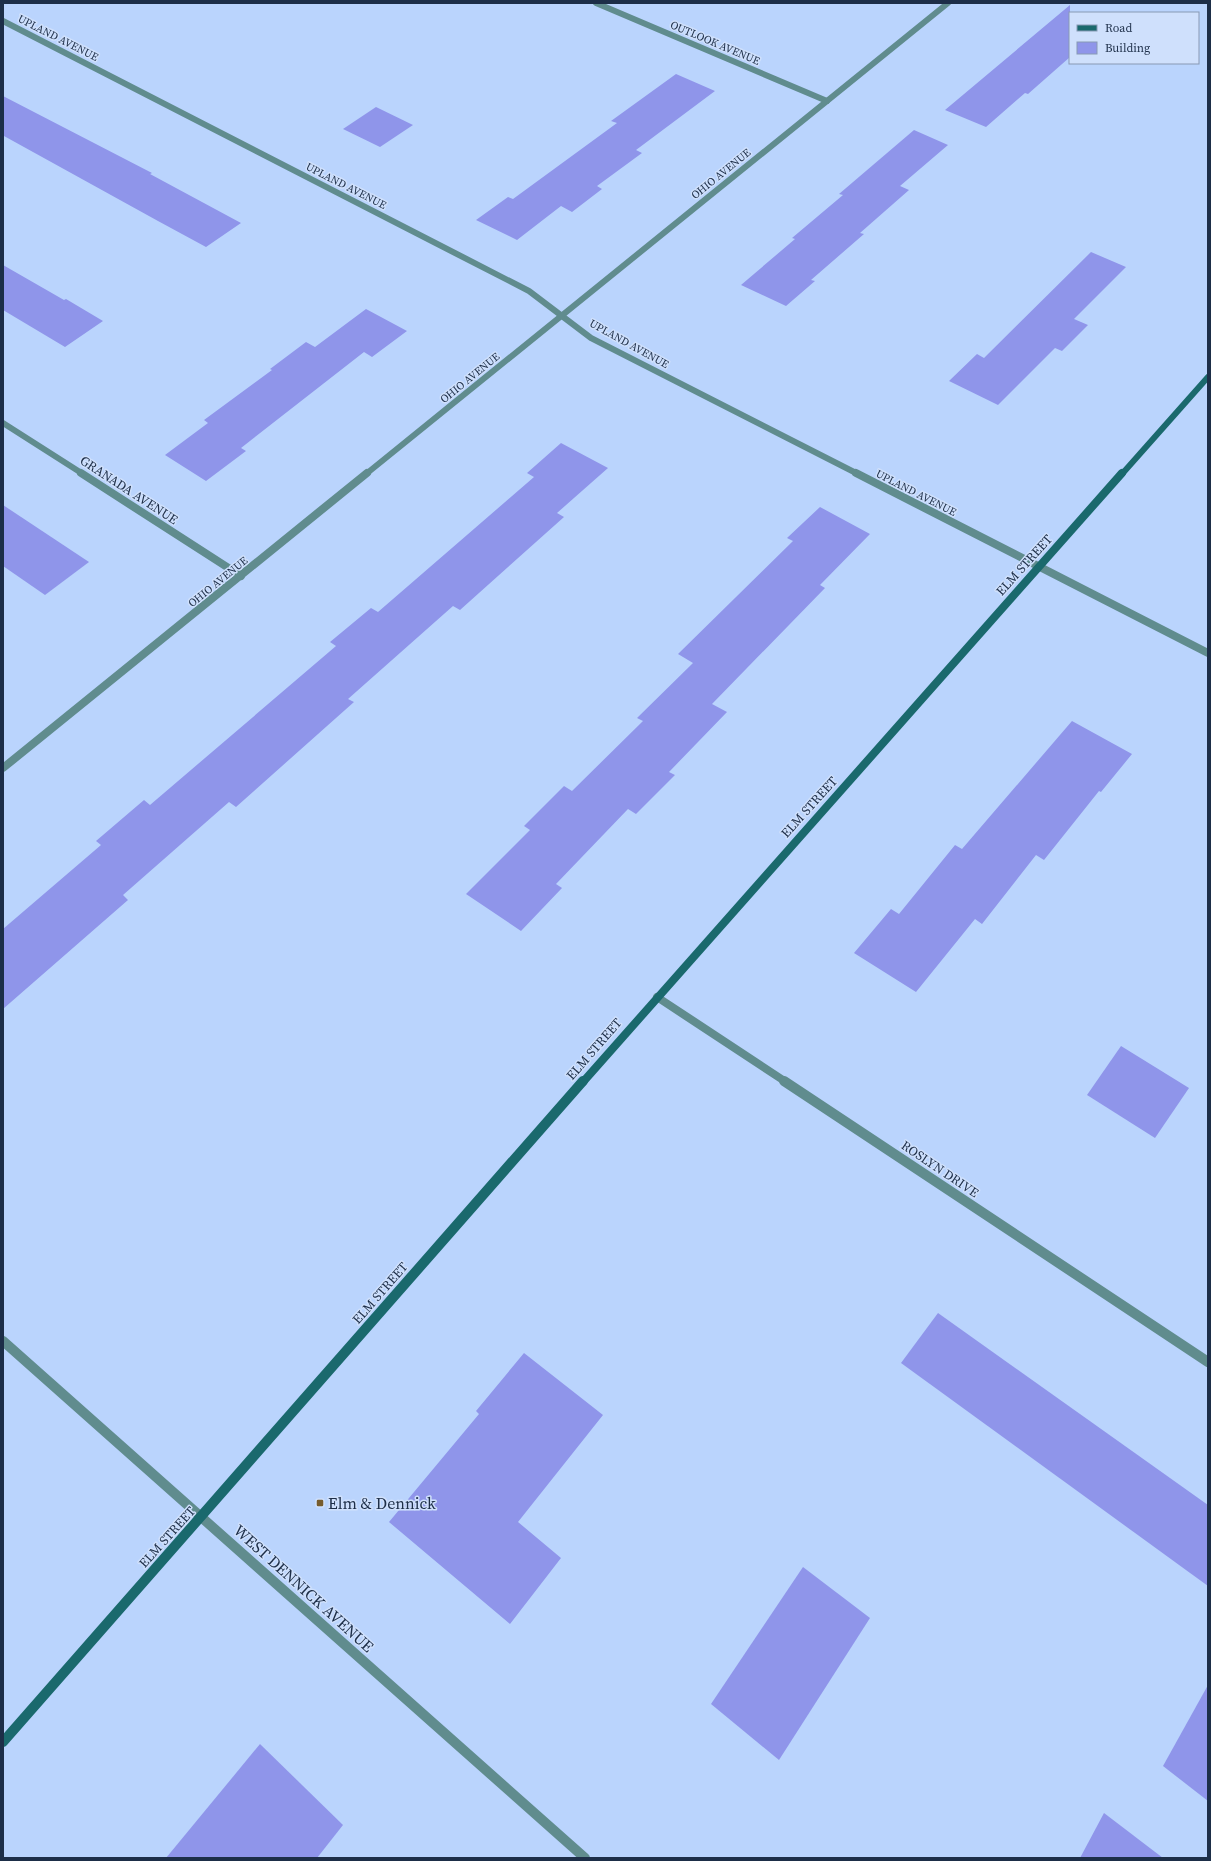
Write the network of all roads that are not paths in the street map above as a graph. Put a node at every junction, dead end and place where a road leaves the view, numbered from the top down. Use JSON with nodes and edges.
{"nodes":[{"id":1,"x":596,"y":3,"type":"edge"},
{"id":2,"x":948,"y":3,"type":"edge"},
{"id":3,"x":3,"y":21,"type":"edge"},
{"id":4,"x":827,"y":101,"type":"junction"},
{"id":5,"x":563,"y":316,"type":"junction"},
{"id":6,"x":1208,"y":377,"type":"edge"},
{"id":7,"x":3,"y":423,"type":"edge"},
{"id":8,"x":1039,"y":568,"type":"junction"},
{"id":9,"x":241,"y":576,"type":"junction"},
{"id":10,"x":1208,"y":653,"type":"edge"},
{"id":11,"x":3,"y":768,"type":"edge"},
{"id":12,"x":657,"y":998,"type":"junction"},
{"id":13,"x":3,"y":1341,"type":"edge"},
{"id":14,"x":1208,"y":1362,"type":"edge"},
{"id":15,"x":202,"y":1517,"type":"junction"},
{"id":16,"x":3,"y":1742,"type":"edge"},
{"id":17,"x":585,"y":1858,"type":"edge"}],
"edges":[{"from":1,"to":4,"type":"street","name":"OUTLOOK AVENUE"},
{"from":2,"to":4,"type":"street","name":"OHIO AVENUE"},
{"from":3,"to":5,"type":"street","name":"UPLAND AVENUE"},
{"from":4,"to":5,"type":"street","name":"OHIO AVENUE"},
{"from":5,"to":8,"type":"street","name":"UPLAND AVENUE"},
{"from":5,"to":9,"type":"street","name":"OHIO AVENUE"},
{"from":6,"to":8,"type":"street","name":"ELM STREET"},
{"from":7,"to":9,"type":"street","name":"GRANADA AVENUE"},
{"from":8,"to":10,"type":"street","name":"UPLAND AVENUE"},
{"from":8,"to":12,"type":"street","name":"ELM STREET"},
{"from":9,"to":11,"type":"street","name":"OHIO AVENUE"},
{"from":12,"to":14,"type":"street","name":"ROSLYN DRIVE"},
{"from":12,"to":15,"type":"street","name":"ELM STREET"},
{"from":13,"to":15,"type":"street","name":"WEST DENNICK AVENUE"},
{"from":15,"to":16,"type":"street","name":"ELM STREET"},
{"from":15,"to":17,"type":"street","name":"WEST DENNICK AVENUE"}]}
